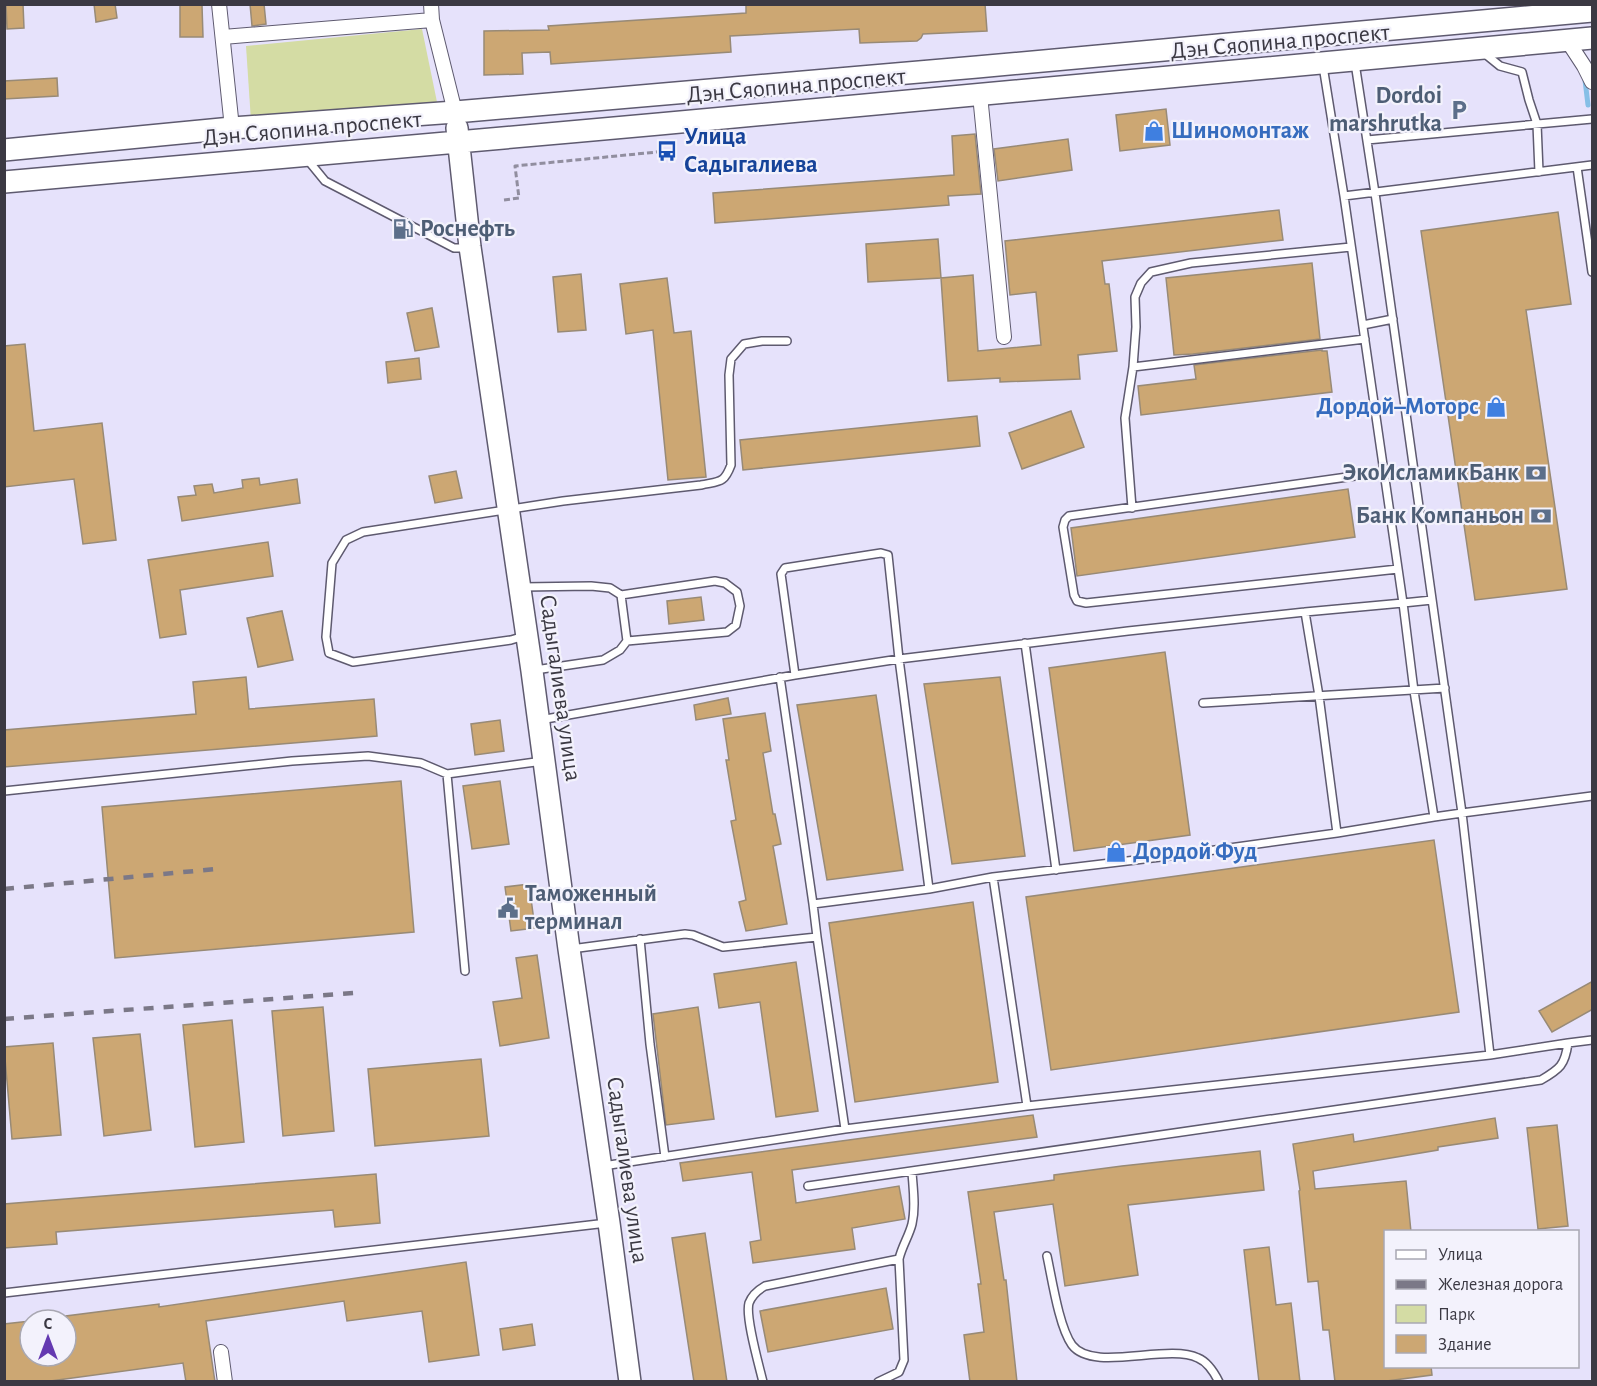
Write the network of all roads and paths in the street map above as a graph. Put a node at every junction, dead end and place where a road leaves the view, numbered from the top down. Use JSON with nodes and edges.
{"nodes":[{"id":1,"x":219,"y":4,"type":"edge"},
{"id":2,"x":431,"y":4,"type":"edge"},
{"id":3,"x":1593,"y":11,"type":"edge"},
{"id":4,"x":432,"y":20,"type":"junction"},
{"id":5,"x":223,"y":37,"type":"junction"},
{"id":6,"x":1593,"y":38,"type":"edge"},
{"id":7,"x":1567,"y":40,"type":"junction"},
{"id":8,"x":1477,"y":49,"type":"junction"},
{"id":9,"x":1355,"y":61,"type":"junction"},
{"id":10,"x":1322,"y":64,"type":"junction"},
{"id":11,"x":1593,"y":82,"type":"edge"},
{"id":12,"x":980,"y":95,"type":"junction"},
{"id":13,"x":455,"y":112,"type":"junction"},
{"id":14,"x":1593,"y":119,"type":"edge"},
{"id":15,"x":1537,"y":124,"type":"junction"},
{"id":16,"x":232,"y":128,"type":"junction"},
{"id":17,"x":1367,"y":140,"type":"junction"},
{"id":18,"x":459,"y":142,"type":"junction"},
{"id":19,"x":4,"y":150,"type":"edge"},
{"id":20,"x":667,"y":150,"type":"dead end"},
{"id":21,"x":303,"y":154,"type":"junction"},
{"id":22,"x":1593,"y":165,"type":"edge"},
{"id":23,"x":1577,"y":167,"type":"junction"},
{"id":24,"x":1539,"y":172,"type":"junction"},
{"id":25,"x":4,"y":182,"type":"edge"},
{"id":26,"x":1375,"y":192,"type":"junction"},
{"id":27,"x":1344,"y":196,"type":"junction"},
{"id":28,"x":504,"y":200,"type":"dead end"},
{"id":29,"x":470,"y":247,"type":"junction"},
{"id":30,"x":1351,"y":247,"type":"junction"},
{"id":31,"x":1593,"y":272,"type":"edge"},
{"id":32,"x":1393,"y":319,"type":"junction"},
{"id":33,"x":1363,"y":325,"type":"junction"},
{"id":34,"x":1004,"y":337,"type":"dead end"},
{"id":35,"x":1365,"y":339,"type":"junction"},
{"id":36,"x":787,"y":341,"type":"dead end"},
{"id":37,"x":1133,"y":367,"type":"junction"},
{"id":38,"x":1383,"y":472,"type":"junction"},
{"id":39,"x":1132,"y":508,"type":"junction"},
{"id":40,"x":508,"y":510,"type":"junction"},
{"id":41,"x":1398,"y":569,"type":"junction"},
{"id":42,"x":520,"y":588,"type":"junction"},
{"id":43,"x":621,"y":596,"type":"junction"},
{"id":44,"x":1432,"y":600,"type":"junction"},
{"id":45,"x":1402,"y":603,"type":"junction"},
{"id":46,"x":1305,"y":612,"type":"junction"},
{"id":47,"x":527,"y":634,"type":"junction"},
{"id":48,"x":627,"y":641,"type":"junction"},
{"id":49,"x":1025,"y":644,"type":"junction"},
{"id":50,"x":899,"y":659,"type":"junction"},
{"id":51,"x":532,"y":671,"type":"junction"},
{"id":52,"x":795,"y":675,"type":"junction"},
{"id":53,"x":780,"y":677,"type":"junction"},
{"id":54,"x":1445,"y":688,"type":"junction"},
{"id":55,"x":1414,"y":691,"type":"junction"},
{"id":56,"x":1319,"y":696,"type":"junction"},
{"id":57,"x":1203,"y":703,"type":"dead end"},
{"id":58,"x":539,"y":721,"type":"junction"},
{"id":59,"x":545,"y":761,"type":"junction"},
{"id":60,"x":447,"y":774,"type":"junction"},
{"id":61,"x":4,"y":790,"type":"edge"},
{"id":62,"x":1593,"y":796,"type":"edge"},
{"id":63,"x":1462,"y":813,"type":"junction"},
{"id":64,"x":1434,"y":817,"type":"junction"},
{"id":65,"x":1337,"y":833,"type":"junction"},
{"id":66,"x":1056,"y":870,"type":"junction"},
{"id":67,"x":993,"y":877,"type":"junction"},
{"id":68,"x":929,"y":889,"type":"junction"},
{"id":69,"x":813,"y":904,"type":"junction"},
{"id":70,"x":817,"y":937,"type":"junction"},
{"id":71,"x":640,"y":939,"type":"junction"},
{"id":72,"x":569,"y":949,"type":"junction"},
{"id":73,"x":465,"y":971,"type":"dead end"},
{"id":74,"x":1593,"y":1040,"type":"edge"},
{"id":75,"x":1568,"y":1043,"type":"junction"},
{"id":76,"x":1490,"y":1055,"type":"junction"},
{"id":77,"x":1027,"y":1106,"type":"junction"},
{"id":78,"x":845,"y":1129,"type":"junction"},
{"id":79,"x":665,"y":1157,"type":"junction"},
{"id":80,"x":600,"y":1166,"type":"junction"},
{"id":81,"x":912,"y":1172,"type":"junction"},
{"id":82,"x":808,"y":1186,"type":"dead end"},
{"id":83,"x":609,"y":1223,"type":"junction"},
{"id":84,"x":1047,"y":1256,"type":"dead end"},
{"id":85,"x":899,"y":1259,"type":"junction"},
{"id":86,"x":4,"y":1293,"type":"edge"},
{"id":87,"x":221,"y":1352,"type":"dead end"},
{"id":88,"x":225,"y":1382,"type":"edge"},
{"id":89,"x":630,"y":1382,"type":"edge"},
{"id":90,"x":763,"y":1382,"type":"edge"},
{"id":91,"x":878,"y":1382,"type":"edge"},
{"id":92,"x":1219,"y":1382,"type":"edge"}],
"edges":[{"from":1,"to":5,"type":"street"},
{"from":2,"to":4,"type":"street","name":"Садыгалиева улица"},
{"from":3,"to":13,"type":"main road","name":"Дэн Сяопина проспект"},
{"from":4,"to":5,"type":"street"},
{"from":4,"to":13,"type":"street","name":"Садыгалиева улица"},
{"from":5,"to":16,"type":"street"},
{"from":6,"to":7,"type":"main road","name":"Дэн Сяопина проспект"},
{"from":7,"to":8,"type":"main road","name":"Дэн Сяопина проспект"},
{"from":7,"to":11,"type":"street"},
{"from":8,"to":9,"type":"main road","name":"Дэн Сяопина проспект"},
{"from":8,"to":15,"type":"lane"},
{"from":9,"to":10,"type":"main road","name":"Дэн Сяопина проспект"},
{"from":9,"to":17,"type":"lane"},
{"from":10,"to":12,"type":"main road","name":"Дэн Сяопина проспект"},
{"from":10,"to":27,"type":"lane"},
{"from":12,"to":18,"type":"main road","name":"Дэн Сяопина проспект"},
{"from":12,"to":34,"type":"street"},
{"from":13,"to":16,"type":"main road","name":"Дэн Сяопина проспект"},
{"from":13,"to":18,"type":"main road","name":"Садыгалиева улица"},
{"from":14,"to":15,"type":"lane"},
{"from":15,"to":17,"type":"lane"},
{"from":15,"to":24,"type":"lane"},
{"from":16,"to":19,"type":"main road","name":"Дэн Сяопина проспект"},
{"from":17,"to":26,"type":"lane"},
{"from":18,"to":21,"type":"main road","name":"Дэн Сяопина проспект"},
{"from":18,"to":29,"type":"main road","name":"Садыгалиева улица"},
{"from":20,"to":28,"type":"path"},
{"from":21,"to":25,"type":"main road","name":"Дэн Сяопина проспект"},
{"from":21,"to":29,"type":"lane"},
{"from":22,"to":23,"type":"lane"},
{"from":23,"to":24,"type":"lane"},
{"from":23,"to":31,"type":"lane"},
{"from":24,"to":26,"type":"lane"},
{"from":26,"to":27,"type":"lane"},
{"from":26,"to":32,"type":"lane"},
{"from":27,"to":30,"type":"lane"},
{"from":29,"to":40,"type":"main road","name":"Садыгалиева улица"},
{"from":30,"to":33,"type":"lane"},
{"from":30,"to":37,"type":"lane"},
{"from":32,"to":33,"type":"lane"},
{"from":32,"to":44,"type":"lane"},
{"from":33,"to":35,"type":"lane"},
{"from":35,"to":37,"type":"lane"},
{"from":35,"to":38,"type":"lane"},
{"from":36,"to":40,"type":"lane"},
{"from":37,"to":39,"type":"lane"},
{"from":38,"to":39,"type":"lane"},
{"from":38,"to":41,"type":"lane"},
{"from":39,"to":41,"type":"lane"},
{"from":40,"to":42,"type":"main road","name":"Садыгалиева улица"},
{"from":40,"to":47,"type":"lane"},
{"from":41,"to":45,"type":"lane"},
{"from":42,"to":43,"type":"lane"},
{"from":42,"to":47,"type":"main road","name":"Садыгалиева улица"},
{"from":43,"to":48,"type":"lane"},
{"from":43,"to":48,"type":"lane"},
{"from":44,"to":45,"type":"lane"},
{"from":44,"to":54,"type":"lane"},
{"from":45,"to":46,"type":"lane"},
{"from":45,"to":55,"type":"lane"},
{"from":46,"to":49,"type":"lane"},
{"from":46,"to":56,"type":"lane"},
{"from":47,"to":51,"type":"main road","name":"Садыгалиева улица"},
{"from":48,"to":51,"type":"lane"},
{"from":49,"to":50,"type":"lane"},
{"from":49,"to":66,"type":"lane"},
{"from":50,"to":52,"type":"lane"},
{"from":50,"to":52,"type":"lane"},
{"from":50,"to":68,"type":"lane"},
{"from":51,"to":58,"type":"main road","name":"Садыгалиева улица"},
{"from":52,"to":53,"type":"lane"},
{"from":53,"to":58,"type":"lane"},
{"from":53,"to":69,"type":"lane"},
{"from":54,"to":55,"type":"lane"},
{"from":54,"to":63,"type":"lane"},
{"from":55,"to":56,"type":"lane"},
{"from":55,"to":64,"type":"lane"},
{"from":56,"to":57,"type":"lane"},
{"from":56,"to":65,"type":"lane"},
{"from":58,"to":59,"type":"main road","name":"Садыгалиева улица"},
{"from":59,"to":60,"type":"lane"},
{"from":59,"to":72,"type":"main road","name":"Садыгалиева улица"},
{"from":60,"to":61,"type":"lane"},
{"from":60,"to":73,"type":"lane"},
{"from":62,"to":63,"type":"lane"},
{"from":63,"to":64,"type":"lane"},
{"from":63,"to":76,"type":"lane"},
{"from":64,"to":65,"type":"lane"},
{"from":65,"to":66,"type":"lane"},
{"from":66,"to":67,"type":"lane"},
{"from":67,"to":68,"type":"lane"},
{"from":67,"to":77,"type":"lane"},
{"from":68,"to":69,"type":"lane"},
{"from":69,"to":70,"type":"lane"},
{"from":70,"to":71,"type":"lane"},
{"from":70,"to":78,"type":"lane"},
{"from":71,"to":72,"type":"lane"},
{"from":71,"to":79,"type":"lane"},
{"from":72,"to":80,"type":"main road","name":"Садыгалиева улица"},
{"from":74,"to":75,"type":"lane"},
{"from":75,"to":76,"type":"lane"},
{"from":75,"to":81,"type":"lane"},
{"from":76,"to":77,"type":"lane"},
{"from":77,"to":78,"type":"lane"},
{"from":78,"to":79,"type":"lane"},
{"from":79,"to":80,"type":"lane"},
{"from":80,"to":83,"type":"main road","name":"Садыгалиева улица"},
{"from":81,"to":82,"type":"lane"},
{"from":81,"to":85,"type":"lane"},
{"from":83,"to":86,"type":"lane"},
{"from":83,"to":89,"type":"main road","name":"Садыгалиева улица"},
{"from":84,"to":92,"type":"lane"},
{"from":85,"to":90,"type":"lane"},
{"from":85,"to":91,"type":"lane"},
{"from":87,"to":88,"type":"street"}]}
